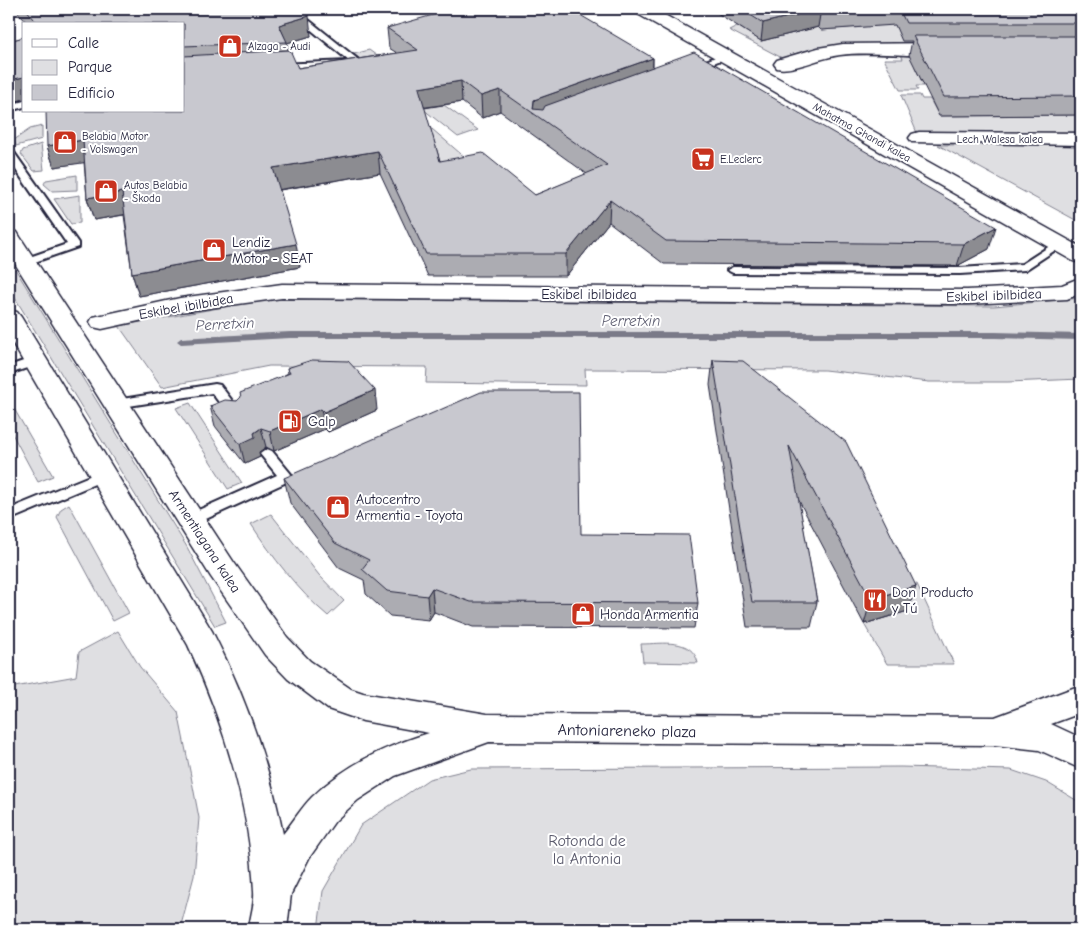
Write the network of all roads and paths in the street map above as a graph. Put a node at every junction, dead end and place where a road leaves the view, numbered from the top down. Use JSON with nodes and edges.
{"nodes":[{"id":1,"x":290,"y":9,"type":"edge"},
{"id":2,"x":642,"y":9,"type":"edge"},
{"id":3,"x":965,"y":48,"type":"edge"},
{"id":4,"x":726,"y":56,"type":"junction"},
{"id":5,"x":783,"y":64,"type":"dead end"},
{"id":6,"x":270,"y":68,"type":"edge"},
{"id":7,"x":682,"y":72,"type":"edge"},
{"id":8,"x":22,"y":105,"type":"edge"},
{"id":9,"x":9,"y":108,"type":"edge"},
{"id":10,"x":919,"y":138,"type":"dead end"},
{"id":11,"x":1081,"y":139,"type":"edge"},
{"id":12,"x":9,"y":153,"type":"edge"},
{"id":13,"x":9,"y":237,"type":"edge"},
{"id":14,"x":1059,"y":243,"type":"junction"},
{"id":15,"x":1081,"y":256,"type":"edge"},
{"id":16,"x":25,"y":262,"type":"junction"},
{"id":17,"x":733,"y":270,"type":"dead end"},
{"id":18,"x":1077,"y":286,"type":"dead end"},
{"id":19,"x":9,"y":317,"type":"edge"},
{"id":20,"x":102,"y":322,"type":"dead end"},
{"id":21,"x":22,"y":366,"type":"edge"},
{"id":22,"x":116,"y":404,"type":"junction"},
{"id":23,"x":237,"y":416,"type":"edge"},
{"id":24,"x":268,"y":454,"type":"edge"},
{"id":25,"x":104,"y":475,"type":"junction"},
{"id":26,"x":9,"y":515,"type":"edge"},
{"id":27,"x":190,"y":520,"type":"junction"},
{"id":28,"x":1081,"y":699,"type":"edge"},
{"id":29,"x":489,"y":728,"type":"junction"},
{"id":30,"x":995,"y":730,"type":"junction"},
{"id":31,"x":1081,"y":754,"type":"edge"},
{"id":32,"x":273,"y":893,"type":"junction"},
{"id":33,"x":268,"y":929,"type":"edge"}],
"edges":[{"from":1,"to":6,"type":"lane"},
{"from":2,"to":4,"type":"main road","name":"Mahatma Ghandi kalea"},
{"from":3,"to":5,"type":"main road"},
{"from":4,"to":7,"type":"lane"},
{"from":4,"to":14,"type":"main road","name":"Mahatma Ghandi kalea"},
{"from":8,"to":9,"type":"lane"},
{"from":10,"to":11,"type":"main road","name":"Lech Walesa kalea"},
{"from":12,"to":16,"type":"lane"},
{"from":13,"to":16,"type":"main road","name":"Armentiagana kalea"},
{"from":14,"to":15,"type":"main road","name":"Mahatma Ghandi kalea"},
{"from":14,"to":17,"type":"lane"},
{"from":16,"to":22,"type":"main road","name":"Armentiagana kalea"},
{"from":18,"to":20,"type":"main road","name":"Eskibel ibilbidea"},
{"from":19,"to":21,"type":"main road"},
{"from":21,"to":25,"type":"main road"},
{"from":22,"to":23,"type":"lane"},
{"from":22,"to":27,"type":"main road","name":"Armentiagana kalea"},
{"from":24,"to":27,"type":"lane"},
{"from":25,"to":26,"type":"lane"},
{"from":25,"to":32,"type":"main road"},
{"from":27,"to":29,"type":"main road","name":"Armentiagana kalea"},
{"from":28,"to":30,"type":"main road"},
{"from":29,"to":30,"type":"main road","name":"Antoniareneko plaza"},
{"from":29,"to":32,"type":"main road","name":"Antoniareneko plaza"},
{"from":30,"to":31,"type":"main road","name":"Antoniareneko plaza"},
{"from":32,"to":33,"type":"main road","name":"Antoniareneko plaza"}]}
